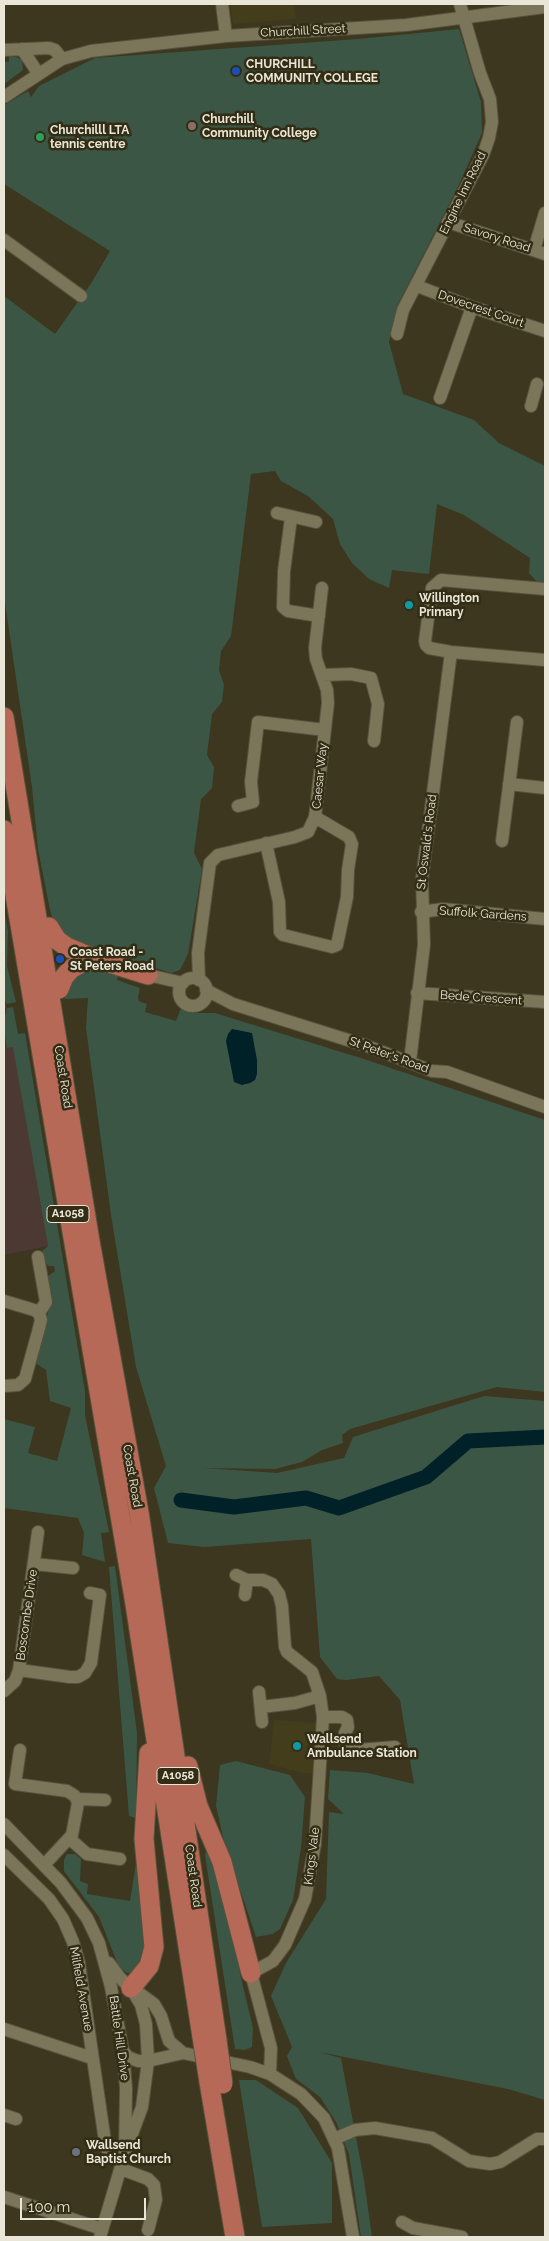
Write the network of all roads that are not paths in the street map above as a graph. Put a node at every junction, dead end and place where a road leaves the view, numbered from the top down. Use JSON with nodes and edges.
{"nodes":[{"id":1,"x":222,"y":4,"type":"edge"},
{"id":2,"x":460,"y":4,"type":"edge"},
{"id":3,"x":545,"y":7,"type":"edge"},
{"id":4,"x":463,"y":17,"type":"junction"},
{"id":5,"x":226,"y":36,"type":"junction"},
{"id":6,"x":22,"y":49,"type":"junction"},
{"id":7,"x":4,"y":50,"type":"edge"},
{"id":8,"x":62,"y":59,"type":"junction"},
{"id":9,"x":38,"y":73,"type":"junction"},
{"id":10,"x":4,"y":96,"type":"edge"},
{"id":11,"x":545,"y":213,"type":"edge"},
{"id":12,"x":448,"y":222,"type":"junction"},
{"id":13,"x":4,"y":240,"type":"edge"},
{"id":14,"x":540,"y":252,"type":"edge"},
{"id":15,"x":417,"y":286,"type":"junction"},
{"id":16,"x":80,"y":296,"type":"dead end"},
{"id":17,"x":472,"y":307,"type":"junction"},
{"id":18,"x":545,"y":331,"type":"edge"},
{"id":19,"x":397,"y":334,"type":"dead end"},
{"id":20,"x":538,"y":384,"type":"edge"},
{"id":21,"x":440,"y":398,"type":"dead end"},
{"id":22,"x":531,"y":406,"type":"dead end"},
{"id":23,"x":277,"y":513,"type":"dead end"},
{"id":24,"x":291,"y":518,"type":"junction"},
{"id":25,"x":316,"y":522,"type":"dead end"},
{"id":26,"x":322,"y":588,"type":"dead end"},
{"id":27,"x":545,"y":589,"type":"edge"},
{"id":28,"x":319,"y":616,"type":"junction"},
{"id":29,"x":451,"y":652,"type":"junction"},
{"id":30,"x":545,"y":660,"type":"edge"},
{"id":31,"x":323,"y":675,"type":"junction"},
{"id":32,"x":4,"y":707,"type":"edge"},
{"id":33,"x":4,"y":717,"type":"edge"},
{"id":34,"x":517,"y":722,"type":"dead end"},
{"id":35,"x":325,"y":730,"type":"junction"},
{"id":36,"x":374,"y":741,"type":"dead end"},
{"id":37,"x":509,"y":784,"type":"junction"},
{"id":38,"x":545,"y":788,"type":"edge"},
{"id":39,"x":238,"y":806,"type":"dead end"},
{"id":40,"x":315,"y":817,"type":"junction"},
{"id":41,"x":4,"y":830,"type":"edge"},
{"id":42,"x":502,"y":840,"type":"dead end"},
{"id":43,"x":266,"y":843,"type":"junction"},
{"id":44,"x":422,"y":912,"type":"junction"},
{"id":45,"x":545,"y":919,"type":"edge"},
{"id":46,"x":49,"y":927,"type":"junction"},
{"id":47,"x":96,"y":959,"type":"junction"},
{"id":48,"x":154,"y":977,"type":"joint"},
{"id":49,"x":193,"y":987,"type":"junction"},
{"id":50,"x":59,"y":989,"type":"junction"},
{"id":51,"x":417,"y":993,"type":"junction"},
{"id":52,"x":545,"y":1002,"type":"edge"},
{"id":53,"x":410,"y":1061,"type":"junction"},
{"id":54,"x":545,"y":1107,"type":"edge"},
{"id":55,"x":90,"y":1240,"type":"junction"},
{"id":56,"x":38,"y":1257,"type":"dead end"},
{"id":57,"x":4,"y":1301,"type":"edge"},
{"id":58,"x":39,"y":1313,"type":"junction"},
{"id":59,"x":4,"y":1386,"type":"edge"},
{"id":60,"x":139,"y":1512,"type":"junction"},
{"id":61,"x":38,"y":1532,"type":"dead end"},
{"id":62,"x":34,"y":1564,"type":"junction"},
{"id":63,"x":73,"y":1568,"type":"dead end"},
{"id":64,"x":90,"y":1593,"type":"dead end"},
{"id":65,"x":245,"y":1595,"type":"dead end"},
{"id":66,"x":134,"y":1598,"type":"junction"},
{"id":67,"x":19,"y":1670,"type":"junction"},
{"id":68,"x":4,"y":1691,"type":"edge"},
{"id":69,"x":259,"y":1692,"type":"dead end"},
{"id":70,"x":320,"y":1696,"type":"junction"},
{"id":71,"x":261,"y":1707,"type":"junction"},
{"id":72,"x":323,"y":1717,"type":"junction"},
{"id":73,"x":262,"y":1722,"type":"dead end"},
{"id":74,"x":395,"y":1748,"type":"dead end"},
{"id":75,"x":20,"y":1750,"type":"dead end"},
{"id":76,"x":77,"y":1799,"type":"junction"},
{"id":77,"x":105,"y":1800,"type":"dead end"},
{"id":78,"x":4,"y":1824,"type":"edge"},
{"id":79,"x":70,"y":1839,"type":"junction"},
{"id":80,"x":4,"y":1855,"type":"edge"},
{"id":81,"x":120,"y":1859,"type":"dead end"},
{"id":82,"x":44,"y":1865,"type":"junction"},
{"id":83,"x":103,"y":1954,"type":"junction"},
{"id":84,"x":251,"y":1973,"type":"junction"},
{"id":85,"x":131,"y":1988,"type":"junction"},
{"id":86,"x":4,"y":2029,"type":"edge"},
{"id":87,"x":121,"y":2036,"type":"junction"},
{"id":88,"x":209,"y":2039,"type":"junction"},
{"id":89,"x":123,"y":2051,"type":"junction"},
{"id":90,"x":183,"y":2054,"type":"junction"},
{"id":91,"x":92,"y":2058,"type":"junction"},
{"id":92,"x":148,"y":2061,"type":"junction"},
{"id":93,"x":270,"y":2074,"type":"junction"},
{"id":94,"x":216,"y":2083,"type":"junction"},
{"id":95,"x":334,"y":2139,"type":"junction"},
{"id":96,"x":545,"y":2139,"type":"edge"},
{"id":97,"x":106,"y":2148,"type":"dead end"},
{"id":98,"x":125,"y":2153,"type":"junction"},
{"id":99,"x":120,"y":2168,"type":"junction"},
{"id":100,"x":4,"y":2197,"type":"edge"},
{"id":101,"x":407,"y":2229,"type":"edge"},
{"id":102,"x":148,"y":2230,"type":"dead end"},
{"id":103,"x":101,"y":2233,"type":"edge"},
{"id":104,"x":235,"y":2237,"type":"edge"},
{"id":105,"x":247,"y":2237,"type":"edge"},
{"id":106,"x":353,"y":2237,"type":"edge"},
{"id":107,"x":462,"y":2237,"type":"edge"}],
"edges":[{"from":1,"to":5,"type":"street"},
{"from":2,"to":4,"type":"street","name":"Engine Inn Road"},
{"from":3,"to":4,"type":"street","name":"Churchill Street"},
{"from":4,"to":5,"type":"street","name":"Churchill Street"},
{"from":4,"to":12,"type":"street","name":"Engine Inn Road"},
{"from":5,"to":8,"type":"street","name":"Churchill Street"},
{"from":6,"to":7,"type":"street"},
{"from":6,"to":8,"type":"street"},
{"from":6,"to":9,"type":"street"},
{"from":8,"to":9,"type":"street","name":"Churchill Street"},
{"from":9,"to":10,"type":"street","name":"Churchill Street"},
{"from":11,"to":14,"type":"street"},
{"from":12,"to":14,"type":"street","name":"Savory Road"},
{"from":12,"to":15,"type":"street","name":"Engine Inn Road"},
{"from":13,"to":16,"type":"street"},
{"from":15,"to":17,"type":"street","name":"Dovecrest Court"},
{"from":15,"to":19,"type":"street","name":"Engine Inn Road"},
{"from":17,"to":18,"type":"street","name":"Dovecrest Court"},
{"from":17,"to":21,"type":"street"},
{"from":20,"to":22,"type":"street"},
{"from":23,"to":24,"type":"street"},
{"from":24,"to":25,"type":"street"},
{"from":24,"to":28,"type":"street"},
{"from":26,"to":28,"type":"street","name":"Caesar Way"},
{"from":27,"to":29,"type":"street"},
{"from":28,"to":31,"type":"street","name":"Caesar Way"},
{"from":29,"to":30,"type":"street"},
{"from":29,"to":44,"type":"street","name":"St Oswald's Road"},
{"from":31,"to":35,"type":"street","name":"Caesar Way"},
{"from":31,"to":36,"type":"street"},
{"from":32,"to":46,"type":"highway"},
{"from":33,"to":55,"type":"highway","name":"Coast Road","number":"A1058"},
{"from":34,"to":37,"type":"street"},
{"from":35,"to":39,"type":"street"},
{"from":35,"to":40,"type":"street","name":"Caesar Way"},
{"from":37,"to":38,"type":"street"},
{"from":37,"to":42,"type":"street"},
{"from":40,"to":43,"type":"street","name":"Caesar Way"},
{"from":40,"to":43,"type":"street"},
{"from":41,"to":66,"type":"highway","name":"Coast Road","number":"A1058"},
{"from":43,"to":49,"type":"street","name":"Caesar Way"},
{"from":44,"to":45,"type":"street","name":"Suffolk Gardens"},
{"from":44,"to":51,"type":"street","name":"St Oswald's Road"},
{"from":46,"to":47,"type":"highway"},
{"from":46,"to":50,"type":"highway"},
{"from":47,"to":48,"type":"highway"},
{"from":47,"to":50,"type":"highway"},
{"from":48,"to":49,"type":"street","name":"St Peter's Road"},
{"from":49,"to":53,"type":"street","name":"St Peter's Road"},
{"from":50,"to":55,"type":"highway"},
{"from":51,"to":52,"type":"street","name":"Bede Crescent"},
{"from":51,"to":53,"type":"street","name":"St Oswald's Road"},
{"from":53,"to":54,"type":"street","name":"St Peter's Road"},
{"from":55,"to":60,"type":"highway","name":"Coast Road","number":"A1058"},
{"from":56,"to":58,"type":"street"},
{"from":57,"to":58,"type":"street"},
{"from":58,"to":59,"type":"street"},
{"from":60,"to":84,"type":"highway"},
{"from":60,"to":88,"type":"highway","name":"Coast Road","number":"A1058"},
{"from":61,"to":62,"type":"street","name":"Boscombe Drive"},
{"from":62,"to":63,"type":"street"},
{"from":62,"to":67,"type":"street","name":"Boscombe Drive"},
{"from":64,"to":67,"type":"street"},
{"from":65,"to":70,"type":"street","name":"Kings Vale"},
{"from":66,"to":85,"type":"highway"},
{"from":66,"to":88,"type":"highway","name":"Coast Road","number":"A1058"},
{"from":67,"to":68,"type":"street","name":"Boscombe Drive"},
{"from":69,"to":71,"type":"street"},
{"from":70,"to":71,"type":"street"},
{"from":70,"to":72,"type":"street","name":"Kings Vale"},
{"from":71,"to":73,"type":"street"},
{"from":72,"to":74,"type":"street"},
{"from":72,"to":84,"type":"street","name":"Kings Vale"},
{"from":75,"to":76,"type":"street"},
{"from":76,"to":77,"type":"street"},
{"from":76,"to":79,"type":"street"},
{"from":78,"to":82,"type":"street","name":"Battle Hill Drive"},
{"from":79,"to":81,"type":"street"},
{"from":79,"to":82,"type":"street"},
{"from":80,"to":91,"type":"street","name":"Milfield Avenue"},
{"from":82,"to":83,"type":"street","name":"Battle Hill Drive"},
{"from":83,"to":85,"type":"street","name":"Battle Hill Drive"},
{"from":83,"to":87,"type":"street","name":"Battle Hill Drive"},
{"from":84,"to":93,"type":"street"},
{"from":85,"to":87,"type":"street"},
{"from":85,"to":90,"type":"street"},
{"from":85,"to":92,"type":"street","name":"Battle Hill Drive"},
{"from":86,"to":91,"type":"street"},
{"from":87,"to":89,"type":"street","name":"Battle Hill Drive"},
{"from":88,"to":94,"type":"highway","name":"Coast Road","number":"A1058","bridge":true},
{"from":89,"to":92,"type":"street"},
{"from":89,"to":98,"type":"street","name":"Battle Hill Drive"},
{"from":90,"to":92,"type":"street"},
{"from":90,"to":93,"type":"street"},
{"from":91,"to":97,"type":"street","name":"Milfield Avenue"},
{"from":92,"to":98,"type":"street","name":"Battle Hill Drive"},
{"from":93,"to":95,"type":"street"},
{"from":94,"to":104,"type":"highway","name":"Coast Road","number":"A1058"},
{"from":94,"to":105,"type":"highway","name":"Coast Road","number":"A1058"},
{"from":95,"to":96,"type":"street"},
{"from":95,"to":106,"type":"street"},
{"from":98,"to":99,"type":"street","name":"Battle Hill Drive"},
{"from":99,"to":102,"type":"street"},
{"from":99,"to":103,"type":"street","name":"Battle Hill Drive"},
{"from":100,"to":103,"type":"street"},
{"from":101,"to":107,"type":"street"}]}
